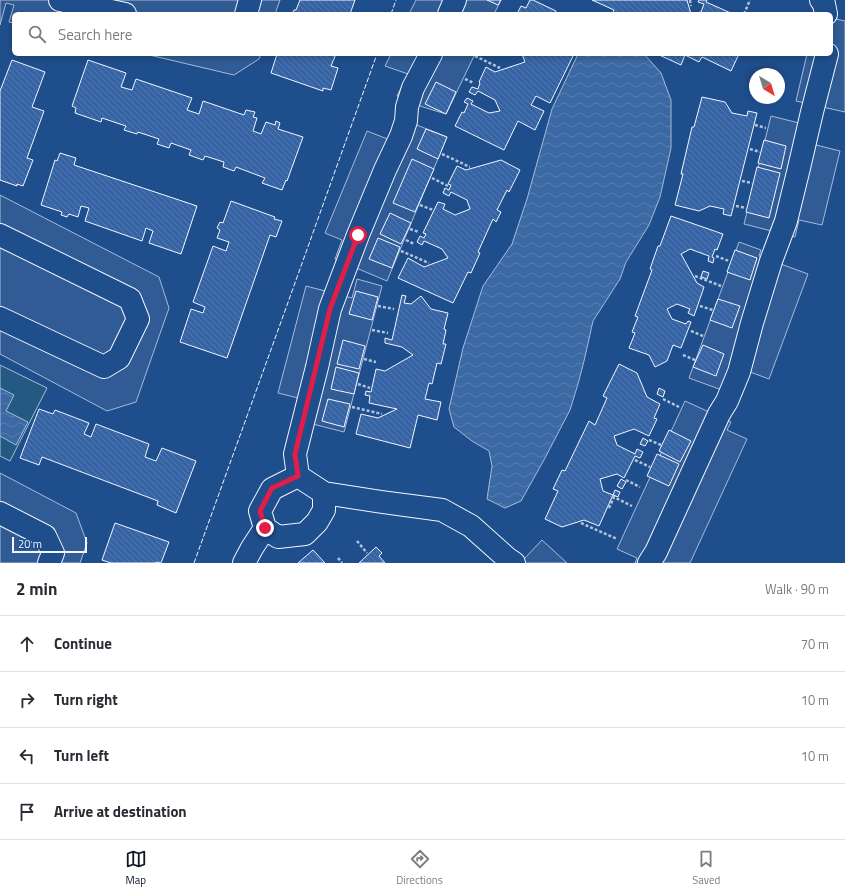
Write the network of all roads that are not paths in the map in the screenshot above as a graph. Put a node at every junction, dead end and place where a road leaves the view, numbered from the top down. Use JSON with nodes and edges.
{"nodes":[{"id":1,"x":60,"y":0,"type":"edge"},
{"id":2,"x":250,"y":0,"type":"edge"},
{"id":3,"x":455,"y":0,"type":"edge"},
{"id":4,"x":821,"y":0,"type":"edge"},
{"id":5,"x":116,"y":12,"type":"edge"},
{"id":6,"x":247,"y":12,"type":"edge"},
{"id":7,"x":450,"y":12,"type":"edge"},
{"id":8,"x":826,"y":12,"type":"edge"},
{"id":9,"x":429,"y":56,"type":"edge"},
{"id":10,"x":826,"y":56,"type":"edge"},
{"id":11,"x":0,"y":235,"type":"edge"},
{"id":12,"x":0,"y":318,"type":"edge"},
{"id":13,"x":298,"y":476,"type":"junction"},
{"id":14,"x":324,"y":493,"type":"junction"},
{"id":15,"x":0,"y":513,"type":"edge"},
{"id":16,"x":265,"y":528,"type":"junction"},
{"id":17,"x":49,"y":563,"type":"edge"},
{"id":18,"x":244,"y":563,"type":"edge"},
{"id":19,"x":514,"y":563,"type":"edge"},
{"id":20,"x":649,"y":563,"type":"edge"}],
"edges":[{"from":1,"to":5,"type":"street"},
{"from":2,"to":6,"type":"street"},
{"from":3,"to":7,"type":"street"},
{"from":4,"to":8,"type":"street"},
{"from":9,"to":13,"type":"street"},
{"from":10,"to":20,"type":"street"},
{"from":11,"to":12,"type":"street"},
{"from":13,"to":14,"type":"street"},
{"from":13,"to":16,"type":"street"},
{"from":14,"to":16,"type":"street"},
{"from":14,"to":19,"type":"street"},
{"from":15,"to":17,"type":"street"},
{"from":16,"to":18,"type":"street"}]}
